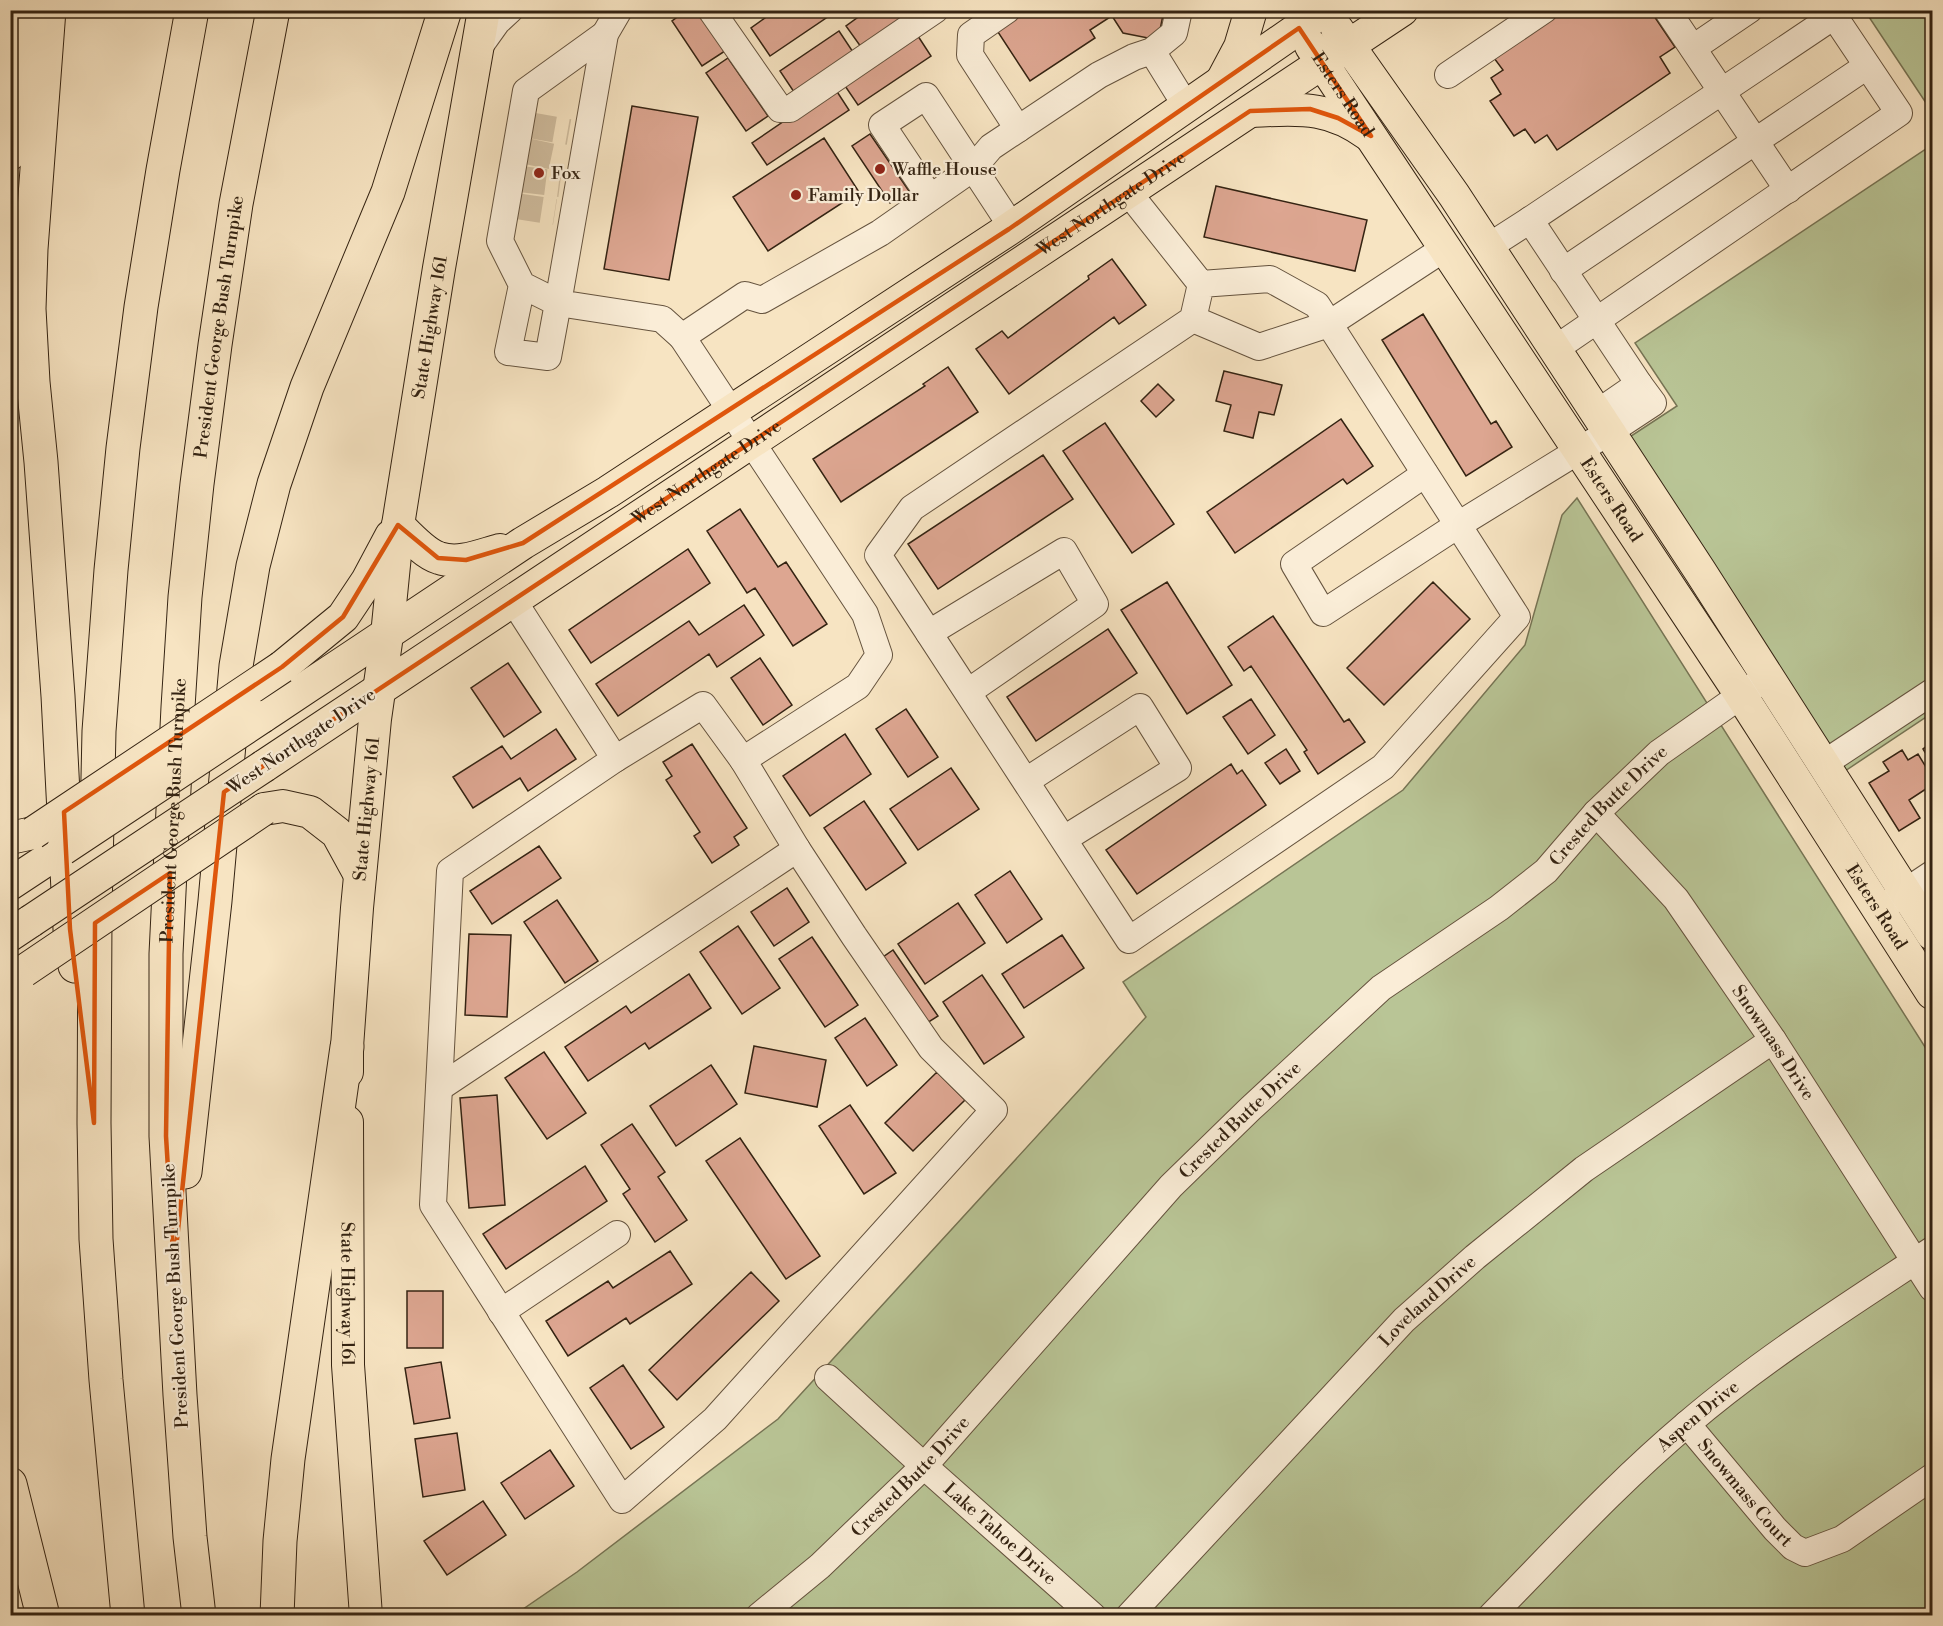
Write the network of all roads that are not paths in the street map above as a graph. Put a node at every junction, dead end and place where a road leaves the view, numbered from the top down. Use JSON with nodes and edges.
{"nodes":[{"id":1,"x":36,"y":10,"type":"edge"},
{"id":2,"x":49,"y":10,"type":"edge"},
{"id":3,"x":192,"y":10,"type":"edge"},
{"id":4,"x":273,"y":10,"type":"edge"},
{"id":5,"x":445,"y":10,"type":"edge"},
{"id":6,"x":484,"y":10,"type":"edge"},
{"id":7,"x":510,"y":10,"type":"edge"},
{"id":8,"x":619,"y":10,"type":"edge"},
{"id":9,"x":711,"y":10,"type":"edge"},
{"id":10,"x":935,"y":10,"type":"edge"},
{"id":11,"x":1007,"y":10,"type":"edge"},
{"id":12,"x":1179,"y":10,"type":"edge"},
{"id":13,"x":1251,"y":10,"type":"edge"},
{"id":14,"x":1402,"y":10,"type":"edge"},
{"id":15,"x":1544,"y":10,"type":"edge"},
{"id":16,"x":1667,"y":10,"type":"edge"},
{"id":17,"x":1749,"y":10,"type":"edge"},
{"id":18,"x":1324,"y":11,"type":"edge"},
{"id":19,"x":1832,"y":13,"type":"edge"},
{"id":20,"x":1293,"y":19,"type":"edge"},
{"id":21,"x":605,"y":34,"type":"junction"},
{"id":22,"x":1348,"y":46,"type":"junction"},
{"id":23,"x":1693,"y":48,"type":"junction"},
{"id":24,"x":1152,"y":51,"type":"junction"},
{"id":25,"x":476,"y":53,"type":"junction"},
{"id":26,"x":1323,"y":63,"type":"junction"},
{"id":27,"x":1868,"y":66,"type":"junction"},
{"id":28,"x":1448,"y":75,"type":"dead end"},
{"id":29,"x":1221,"y":82,"type":"junction"},
{"id":30,"x":1722,"y":92,"type":"junction"},
{"id":31,"x":1186,"y":106,"type":"junction"},
{"id":32,"x":1250,"y":111,"type":"junction"},
{"id":33,"x":1018,"y":129,"type":"junction"},
{"id":34,"x":1371,"y":136,"type":"junction"},
{"id":35,"x":1755,"y":141,"type":"junction"},
{"id":36,"x":10,"y":154,"type":"edge"},
{"id":37,"x":973,"y":168,"type":"junction"},
{"id":38,"x":1788,"y":190,"type":"junction"},
{"id":39,"x":1128,"y":192,"type":"junction"},
{"id":40,"x":930,"y":197,"type":"junction"},
{"id":41,"x":1530,"y":220,"type":"junction"},
{"id":42,"x":1011,"y":228,"type":"junction"},
{"id":43,"x":1488,"y":247,"type":"junction"},
{"id":44,"x":1445,"y":248,"type":"junction"},
{"id":45,"x":1029,"y":258,"type":"junction"},
{"id":46,"x":1563,"y":271,"type":"junction"},
{"id":47,"x":1201,"y":284,"type":"junction"},
{"id":48,"x":522,"y":285,"type":"junction"},
{"id":49,"x":558,"y":303,"type":"junction"},
{"id":50,"x":1193,"y":319,"type":"junction"},
{"id":51,"x":1596,"y":321,"type":"junction"},
{"id":52,"x":1329,"y":324,"type":"junction"},
{"id":53,"x":682,"y":337,"type":"junction"},
{"id":54,"x":1555,"y":349,"type":"junction"},
{"id":55,"x":730,"y":410,"type":"junction"},
{"id":56,"x":1603,"y":423,"type":"junction"},
{"id":57,"x":752,"y":442,"type":"junction"},
{"id":58,"x":1578,"y":450,"type":"junction"},
{"id":59,"x":1425,"y":474,"type":"junction"},
{"id":60,"x":398,"y":525,"type":"junction"},
{"id":61,"x":1458,"y":525,"type":"junction"},
{"id":62,"x":523,"y":543,"type":"junction"},
{"id":63,"x":513,"y":600,"type":"junction"},
{"id":64,"x":929,"y":633,"type":"junction"},
{"id":65,"x":387,"y":635,"type":"junction"},
{"id":66,"x":1767,"y":676,"type":"junction"},
{"id":67,"x":378,"y":690,"type":"junction"},
{"id":68,"x":968,"y":692,"type":"junction"},
{"id":69,"x":1932,"y":692,"type":"edge"},
{"id":70,"x":1741,"y":696,"type":"junction"},
{"id":71,"x":615,"y":759,"type":"junction"},
{"id":72,"x":743,"y":760,"type":"junction"},
{"id":73,"x":1823,"y":764,"type":"junction"},
{"id":74,"x":1026,"y":781,"type":"junction"},
{"id":75,"x":1596,"y":813,"type":"junction"},
{"id":76,"x":22,"y":835,"type":"edge"},
{"id":77,"x":1064,"y":839,"type":"junction"},
{"id":78,"x":797,"y":849,"type":"junction"},
{"id":79,"x":1932,"y":874,"type":"edge"},
{"id":80,"x":360,"y":875,"type":"junction"},
{"id":81,"x":20,"y":878,"type":"edge"},
{"id":82,"x":1905,"y":892,"type":"junction"},
{"id":83,"x":1879,"y":909,"type":"junction"},
{"id":84,"x":21,"y":928,"type":"edge"},
{"id":85,"x":1932,"y":934,"type":"edge"},
{"id":86,"x":17,"y":976,"type":"edge"},
{"id":87,"x":1932,"y":993,"type":"edge"},
{"id":88,"x":1773,"y":1040,"type":"junction"},
{"id":89,"x":347,"y":1047,"type":"junction"},
{"id":90,"x":439,"y":1088,"type":"junction"},
{"id":91,"x":94,"y":1123,"type":"junction"},
{"id":92,"x":617,"y":1234,"type":"dead end"},
{"id":93,"x":1923,"y":1256,"type":"edge"},
{"id":94,"x":174,"y":1268,"type":"junction"},
{"id":95,"x":1932,"y":1288,"type":"edge"},
{"id":96,"x":501,"y":1312,"type":"junction"},
{"id":97,"x":828,"y":1378,"type":"dead end"},
{"id":98,"x":1687,"y":1424,"type":"junction"},
{"id":99,"x":924,"y":1466,"type":"junction"},
{"id":100,"x":1932,"y":1477,"type":"edge"},
{"id":101,"x":10,"y":1484,"type":"edge"},
{"id":102,"x":43,"y":1616,"type":"edge"},
{"id":103,"x":128,"y":1616,"type":"edge"},
{"id":104,"x":199,"y":1616,"type":"edge"},
{"id":105,"x":277,"y":1616,"type":"edge"},
{"id":106,"x":366,"y":1616,"type":"edge"},
{"id":107,"x":759,"y":1616,"type":"edge"},
{"id":108,"x":1093,"y":1616,"type":"edge"},
{"id":109,"x":1129,"y":1616,"type":"edge"},
{"id":110,"x":1491,"y":1616,"type":"edge"}],
"edges":[{"from":1,"to":36,"type":"main road"},
{"from":2,"to":91,"type":"highway"},
{"from":3,"to":91,"type":"highway"},
{"from":4,"to":94,"type":"highway","name":"President George Bush Turnpike"},
{"from":5,"to":94,"type":"highway"},
{"from":6,"to":25,"type":"main road","name":"State Highway 161"},
{"from":7,"to":25,"type":"street"},
{"from":8,"to":21,"type":"street"},
{"from":9,"to":10,"type":"street"},
{"from":11,"to":33,"type":"street"},
{"from":12,"to":24,"type":"street"},
{"from":13,"to":29,"type":"main road"},
{"from":14,"to":22,"type":"main road","name":"West Northgate Drive"},
{"from":15,"to":28,"type":"street"},
{"from":16,"to":23,"type":"street"},
{"from":17,"to":23,"type":"street"},
{"from":18,"to":20,"type":"main road","name":"West Northgate Drive"},
{"from":18,"to":22,"type":"main road","name":"Esters Road"},
{"from":19,"to":27,"type":"street"},
{"from":19,"to":30,"type":"street"},
{"from":20,"to":26,"type":"main road","name":"Esters Road"},
{"from":20,"to":29,"type":"main road","name":"West Northgate Drive"},
{"from":21,"to":48,"type":"street"},
{"from":21,"to":49,"type":"street"},
{"from":22,"to":26,"type":"main road","name":"West Northgate Drive"},
{"from":22,"to":43,"type":"main road","name":"Esters Road"},
{"from":23,"to":30,"type":"street"},
{"from":24,"to":31,"type":"street"},
{"from":24,"to":33,"type":"street"},
{"from":25,"to":60,"type":"main road","name":"State Highway 161"},
{"from":26,"to":32,"type":"main road","name":"West Northgate Drive"},
{"from":26,"to":34,"type":"main road","name":"Esters Road"},
{"from":27,"to":35,"type":"street"},
{"from":27,"to":38,"type":"street"},
{"from":29,"to":31,"type":"main road","name":"West Northgate Drive"},
{"from":30,"to":35,"type":"street"},
{"from":30,"to":41,"type":"street"},
{"from":31,"to":42,"type":"main road","name":"West Northgate Drive"},
{"from":32,"to":34,"type":"main road"},
{"from":32,"to":39,"type":"main road","name":"West Northgate Drive"},
{"from":33,"to":37,"type":"street"},
{"from":34,"to":44,"type":"main road","name":"Esters Road"},
{"from":35,"to":38,"type":"street"},
{"from":35,"to":46,"type":"street"},
{"from":37,"to":40,"type":"street"},
{"from":37,"to":40,"type":"street"},
{"from":37,"to":42,"type":"street"},
{"from":38,"to":51,"type":"street"},
{"from":39,"to":45,"type":"main road","name":"West Northgate Drive"},
{"from":39,"to":47,"type":"street"},
{"from":40,"to":53,"type":"street"},
{"from":41,"to":43,"type":"street"},
{"from":41,"to":46,"type":"street"},
{"from":42,"to":45,"type":"main road"},
{"from":42,"to":55,"type":"main road","name":"West Northgate Drive"},
{"from":43,"to":54,"type":"main road","name":"Esters Road"},
{"from":44,"to":52,"type":"street"},
{"from":44,"to":58,"type":"main road","name":"Esters Road"},
{"from":45,"to":57,"type":"main road","name":"West Northgate Drive"},
{"from":46,"to":51,"type":"street"},
{"from":47,"to":50,"type":"street"},
{"from":47,"to":52,"type":"street"},
{"from":48,"to":49,"type":"street"},
{"from":48,"to":49,"type":"street"},
{"from":49,"to":53,"type":"street"},
{"from":50,"to":52,"type":"street"},
{"from":50,"to":64,"type":"street"},
{"from":51,"to":54,"type":"street"},
{"from":51,"to":56,"type":"street"},
{"from":52,"to":59,"type":"street"},
{"from":53,"to":55,"type":"street"},
{"from":54,"to":56,"type":"main road","name":"Esters Road"},
{"from":55,"to":57,"type":"street"},
{"from":55,"to":62,"type":"main road","name":"West Northgate Drive"},
{"from":56,"to":58,"type":"street"},
{"from":56,"to":66,"type":"main road","name":"Esters Road"},
{"from":57,"to":63,"type":"main road","name":"West Northgate Drive"},
{"from":57,"to":72,"type":"street"},
{"from":58,"to":61,"type":"street"},
{"from":58,"to":70,"type":"main road","name":"Esters Road"},
{"from":59,"to":61,"type":"street"},
{"from":59,"to":61,"type":"street"},
{"from":60,"to":62,"type":"main road"},
{"from":60,"to":65,"type":"main road","name":"State Highway 161"},
{"from":60,"to":76,"type":"main road","bridge":true},
{"from":61,"to":77,"type":"street"},
{"from":62,"to":65,"type":"main road","name":"West Northgate Drive"},
{"from":63,"to":67,"type":"main road","name":"West Northgate Drive"},
{"from":63,"to":71,"type":"street"},
{"from":64,"to":68,"type":"street"},
{"from":64,"to":68,"type":"street"},
{"from":65,"to":67,"type":"main road","name":"State Highway 161"},
{"from":65,"to":81,"type":"main road","name":"West Northgate Drive","bridge":true},
{"from":66,"to":70,"type":"street","name":"Crested Butte Drive"},
{"from":66,"to":73,"type":"main road","name":"Esters Road"},
{"from":67,"to":80,"type":"main road","name":"State Highway 161"},
{"from":67,"to":84,"type":"main road","name":"West Northgate Drive","bridge":true},
{"from":68,"to":74,"type":"street"},
{"from":69,"to":73,"type":"street"},
{"from":70,"to":75,"type":"street","name":"Crested Butte Drive"},
{"from":70,"to":83,"type":"main road","name":"Esters Road"},
{"from":71,"to":72,"type":"street"},
{"from":71,"to":90,"type":"street"},
{"from":72,"to":78,"type":"street"},
{"from":73,"to":82,"type":"main road","name":"Esters Road"},
{"from":74,"to":77,"type":"street"},
{"from":74,"to":77,"type":"street"},
{"from":75,"to":88,"type":"street","name":"Snowmass Drive"},
{"from":75,"to":99,"type":"street","name":"Crested Butte Drive"},
{"from":78,"to":90,"type":"street"},
{"from":78,"to":96,"type":"street"},
{"from":79,"to":82,"type":"street"},
{"from":80,"to":86,"type":"main road","bridge":true},
{"from":80,"to":89,"type":"main road","name":"State Highway 161"},
{"from":82,"to":83,"type":"street"},
{"from":82,"to":85,"type":"main road","name":"Esters Road"},
{"from":83,"to":87,"type":"main road","name":"Esters Road"},
{"from":88,"to":93,"type":"street","name":"Snowmass Drive"},
{"from":88,"to":109,"type":"street","name":"Loveland Drive"},
{"from":89,"to":105,"type":"highway"},
{"from":89,"to":106,"type":"main road","name":"State Highway 161"},
{"from":90,"to":96,"type":"street"},
{"from":91,"to":103,"type":"highway"},
{"from":92,"to":96,"type":"street"},
{"from":93,"to":95,"type":"street","name":"Snowmass Drive"},
{"from":93,"to":98,"type":"street","name":"Aspen Drive"},
{"from":94,"to":104,"type":"highway","name":"President George Bush Turnpike"},
{"from":97,"to":99,"type":"street","name":"Lake Tahoe Drive"},
{"from":98,"to":100,"type":"street","name":"Snowmass Court"},
{"from":98,"to":110,"type":"street","name":"Aspen Drive"},
{"from":99,"to":107,"type":"street","name":"Crested Butte Drive"},
{"from":99,"to":108,"type":"street","name":"Lake Tahoe Drive"},
{"from":101,"to":102,"type":"highway"}]}
